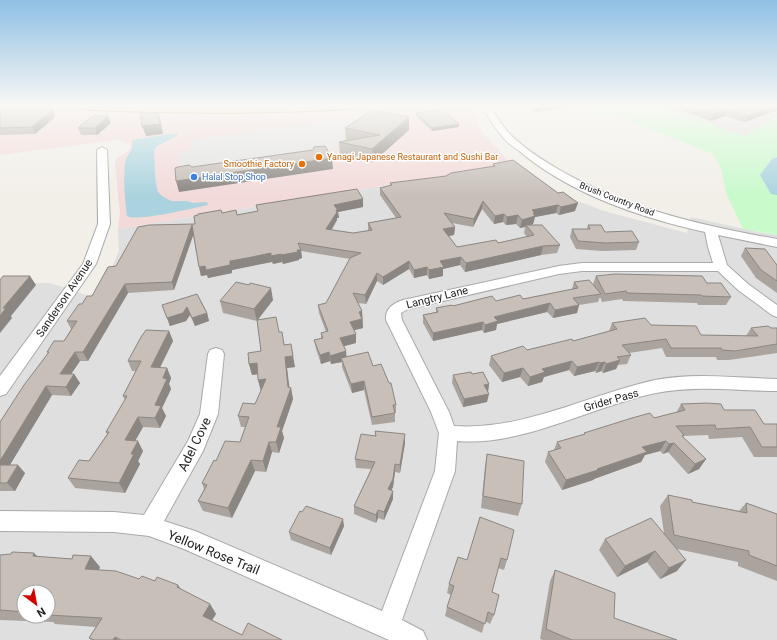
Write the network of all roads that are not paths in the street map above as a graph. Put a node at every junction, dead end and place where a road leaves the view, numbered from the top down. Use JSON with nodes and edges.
{"nodes":[{"id":1,"x":506,"y":136,"type":"edge"},
{"id":2,"x":102,"y":150,"type":"dead end"},
{"id":3,"x":712,"y":231,"type":"junction"},
{"id":4,"x":777,"y":243,"type":"edge"},
{"id":5,"x":721,"y":267,"type":"junction"},
{"id":6,"x":777,"y":312,"type":"edge"},
{"id":7,"x":216,"y":354,"type":"dead end"},
{"id":8,"x":777,"y":385,"type":"edge"},
{"id":9,"x":0,"y":389,"type":"edge"},
{"id":10,"x":448,"y":433,"type":"junction"},
{"id":11,"x":0,"y":521,"type":"edge"},
{"id":12,"x":149,"y":526,"type":"junction"},
{"id":13,"x":388,"y":626,"type":"junction"},
{"id":14,"x":414,"y":640,"type":"edge"}],
"edges":[{"from":1,"to":3,"type":"street","name":"Brush Country Road"},
{"from":2,"to":9,"type":"street","name":"Sanderson Avenue"},
{"from":3,"to":4,"type":"street","name":"Brush Country Road"},
{"from":3,"to":5,"type":"street"},
{"from":5,"to":6,"type":"street"},
{"from":5,"to":10,"type":"street","name":"Langtry Lane"},
{"from":7,"to":12,"type":"street","name":"Adel Cove"},
{"from":8,"to":10,"type":"street","name":"Grider Pass"},
{"from":10,"to":13,"type":"street","name":"Langtry Lane"},
{"from":11,"to":12,"type":"street","name":"Yellow Rose Trail"},
{"from":12,"to":13,"type":"street","name":"Yellow Rose Trail"},
{"from":13,"to":14,"type":"street","name":"Yellow Rose Trail"}]}
